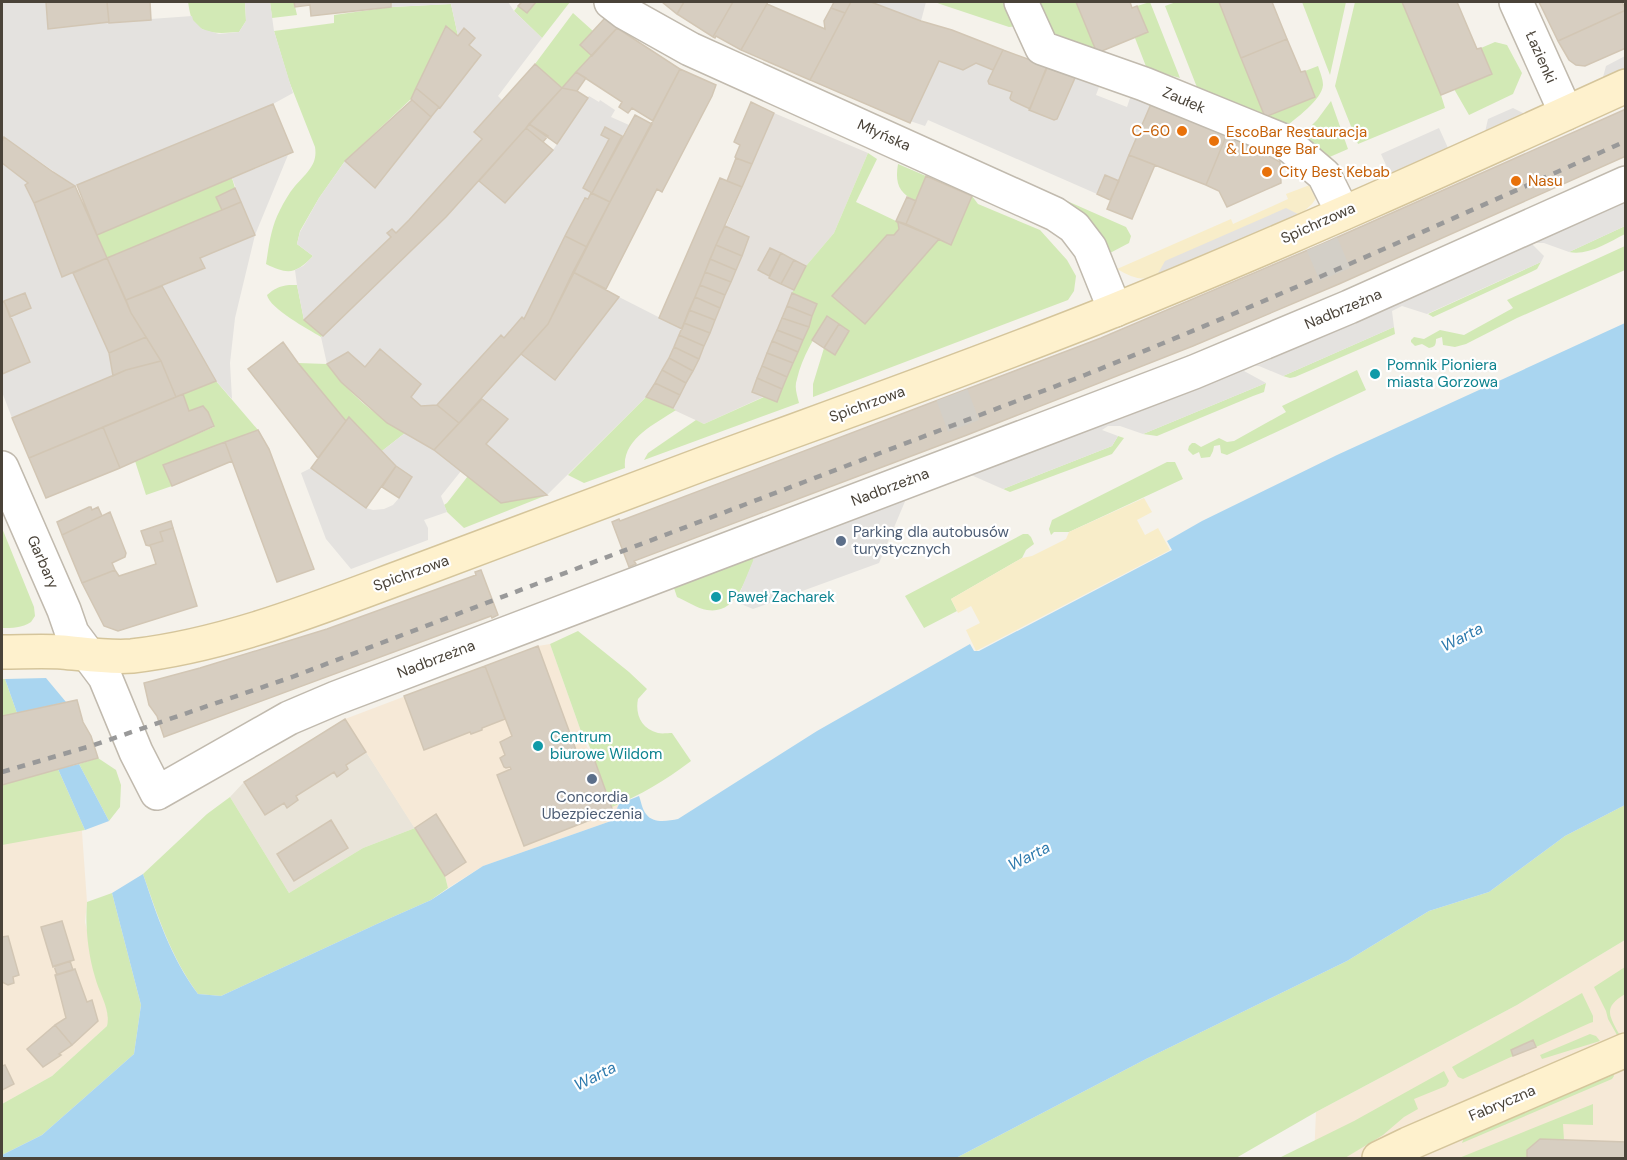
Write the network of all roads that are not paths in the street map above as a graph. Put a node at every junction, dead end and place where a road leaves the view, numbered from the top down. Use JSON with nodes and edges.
{"nodes":[{"id":1,"x":611,"y":2,"type":"edge"},
{"id":2,"x":1021,"y":2,"type":"edge"},
{"id":3,"x":1516,"y":2,"type":"edge"},
{"id":4,"x":1626,"y":86,"type":"edge"},
{"id":5,"x":1566,"y":113,"type":"junction"},
{"id":6,"x":1626,"y":183,"type":"edge"},
{"id":7,"x":1326,"y":227,"type":"junction"},
{"id":8,"x":1115,"y":310,"type":"junction"},
{"id":9,"x":2,"y":468,"type":"edge"},
{"id":10,"x":2,"y":652,"type":"edge"},
{"id":11,"x":88,"y":654,"type":"junction"},
{"id":12,"x":157,"y":793,"type":"joint"},
{"id":13,"x":1626,"y":1050,"type":"edge"},
{"id":14,"x":1379,"y":1158,"type":"edge"}],
"edges":[{"from":1,"to":8,"type":"street","name":"Młyńska"},
{"from":2,"to":7,"type":"street","name":"Zaułek"},
{"from":3,"to":5,"type":"street","name":"Łazienki"},
{"from":4,"to":5,"type":"street","name":"Spichrzowa"},
{"from":5,"to":7,"type":"street","name":"Spichrzowa"},
{"from":6,"to":12,"type":"street","name":"Nadbrzeżna"},
{"from":7,"to":8,"type":"street","name":"Spichrzowa"},
{"from":8,"to":11,"type":"street","name":"Spichrzowa"},
{"from":9,"to":11,"type":"street","name":"Garbary"},
{"from":10,"to":11,"type":"street","name":"Spichrzowa"},
{"from":11,"to":12,"type":"street","name":"Garbary"},
{"from":13,"to":14,"type":"street","name":"Fabryczna"}]}
